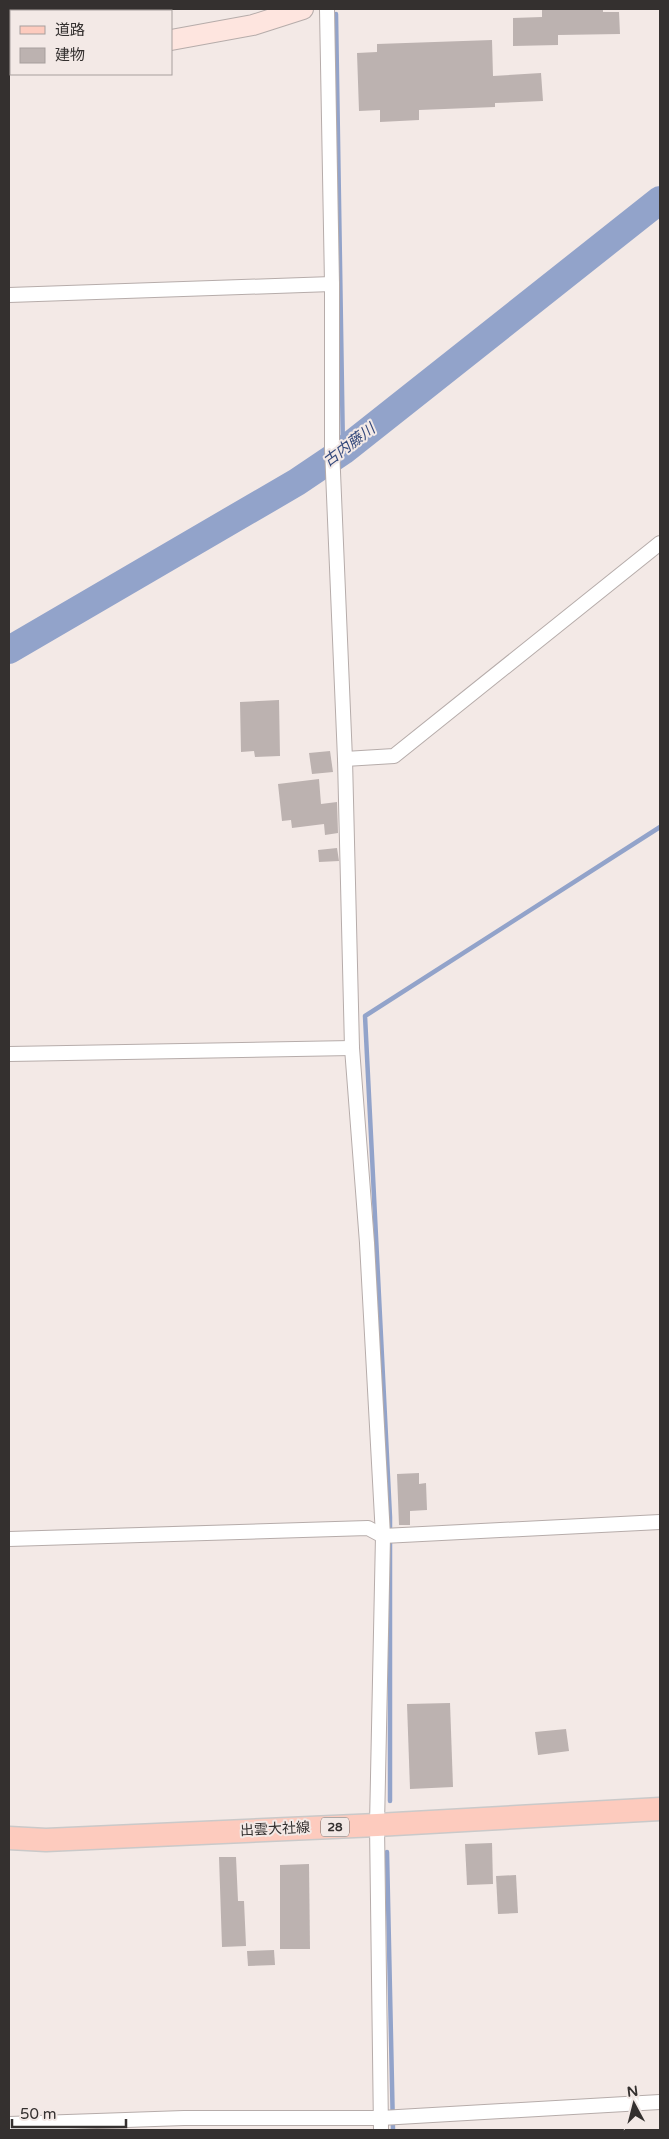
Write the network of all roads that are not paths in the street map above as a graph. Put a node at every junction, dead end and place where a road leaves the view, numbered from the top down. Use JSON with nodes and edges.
{"nodes":[{"id":1,"x":17,"y":9,"type":"edge"},
{"id":2,"x":303,"y":9,"type":"edge"},
{"id":3,"x":327,"y":9,"type":"edge"},
{"id":4,"x":9,"y":10,"type":"edge"},
{"id":5,"x":172,"y":40,"type":"edge"},
{"id":6,"x":332,"y":284,"type":"junction"},
{"id":7,"x":9,"y":295,"type":"edge"},
{"id":8,"x":660,"y":543,"type":"edge"},
{"id":9,"x":345,"y":759,"type":"junction"},
{"id":10,"x":352,"y":1048,"type":"junction"},
{"id":11,"x":9,"y":1054,"type":"edge"},
{"id":12,"x":660,"y":1522,"type":"edge"},
{"id":13,"x":383,"y":1536,"type":"junction"},
{"id":14,"x":9,"y":1540,"type":"edge"},
{"id":15,"x":660,"y":1809,"type":"edge"},
{"id":16,"x":377,"y":1825,"type":"junction"},
{"id":17,"x":9,"y":1838,"type":"edge"},
{"id":18,"x":660,"y":2102,"type":"edge"},
{"id":19,"x":9,"y":2124,"type":"edge"},
{"id":20,"x":381,"y":2124,"type":"edge"}],
"edges":[{"from":1,"to":4,"type":"street"},
{"from":2,"to":5,"type":"main road"},
{"from":3,"to":6,"type":"street"},
{"from":6,"to":7,"type":"street"},
{"from":6,"to":9,"type":"street"},
{"from":8,"to":9,"type":"street"},
{"from":9,"to":10,"type":"street"},
{"from":10,"to":11,"type":"street"},
{"from":10,"to":13,"type":"street"},
{"from":12,"to":13,"type":"street"},
{"from":13,"to":14,"type":"street"},
{"from":13,"to":16,"type":"street"},
{"from":15,"to":16,"type":"main road","name":"出雲大社線","number":"28"},
{"from":16,"to":17,"type":"main road","name":"出雲大社線","number":"28"},
{"from":16,"to":20,"type":"street"},
{"from":18,"to":20,"type":"street"},
{"from":19,"to":20,"type":"street"}]}
